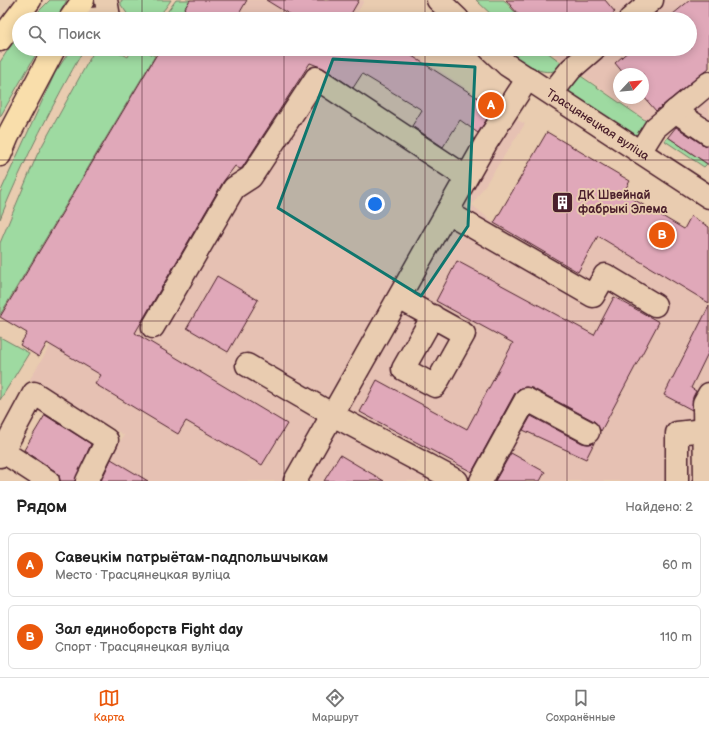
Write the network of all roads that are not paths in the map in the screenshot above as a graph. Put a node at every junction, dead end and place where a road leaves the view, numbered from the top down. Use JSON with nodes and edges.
{"nodes":[{"id":1,"x":30,"y":0,"type":"edge"},
{"id":2,"x":83,"y":0,"type":"edge"},
{"id":3,"x":106,"y":0,"type":"edge"},
{"id":4,"x":438,"y":0,"type":"edge"},
{"id":5,"x":21,"y":12,"type":"edge"},
{"id":6,"x":75,"y":12,"type":"edge"},
{"id":7,"x":108,"y":12,"type":"edge"},
{"id":8,"x":451,"y":12,"type":"edge"},
{"id":9,"x":12,"y":24,"type":"edge"},
{"id":10,"x":0,"y":40,"type":"edge"},
{"id":11,"x":50,"y":56,"type":"edge"},
{"id":12,"x":497,"y":56,"type":"edge"},
{"id":13,"x":586,"y":56,"type":"edge"},
{"id":14,"x":528,"y":78,"type":"junction"},
{"id":15,"x":709,"y":83,"type":"edge"},
{"id":16,"x":552,"y":93,"type":"junction"},
{"id":17,"x":675,"y":111,"type":"junction"},
{"id":18,"x":709,"y":134,"type":"edge"},
{"id":19,"x":640,"y":152,"type":"junction"},
{"id":20,"x":0,"y":155,"type":"edge"},
{"id":21,"x":466,"y":177,"type":"junction"},
{"id":22,"x":709,"y":197,"type":"edge"},
{"id":23,"x":447,"y":212,"type":"junction"},
{"id":24,"x":399,"y":298,"type":"junction"},
{"id":25,"x":655,"y":304,"type":"dead end"},
{"id":26,"x":433,"y":316,"type":"dead end"},
{"id":27,"x":153,"y":327,"type":"dead end"},
{"id":28,"x":247,"y":365,"type":"dead end"},
{"id":29,"x":709,"y":394,"type":"edge"},
{"id":30,"x":332,"y":415,"type":"junction"},
{"id":31,"x":704,"y":430,"type":"junction"},
{"id":32,"x":588,"y":432,"type":"dead end"},
{"id":33,"x":1,"y":454,"type":"edge"},
{"id":34,"x":48,"y":481,"type":"edge"},
{"id":35,"x":88,"y":481,"type":"edge"},
{"id":36,"x":295,"y":481,"type":"edge"},
{"id":37,"x":457,"y":481,"type":"edge"},
{"id":38,"x":481,"y":481,"type":"edge"},
{"id":39,"x":676,"y":481,"type":"edge"},
{"id":40,"x":705,"y":481,"type":"edge"}],
"edges":[{"from":1,"to":5,"type":"main road"},
{"from":2,"to":6,"type":"main road"},
{"from":3,"to":7,"type":"street"},
{"from":4,"to":8,"type":"street"},
{"from":9,"to":10,"type":"main road"},
{"from":11,"to":20,"type":"main road"},
{"from":12,"to":14,"type":"street","name":"Трасцянецкая вуліца"},
{"from":13,"to":16,"type":"street"},
{"from":14,"to":16,"type":"street","name":"Трасцянецкая вуліца"},
{"from":14,"to":21,"type":"street"},
{"from":15,"to":17,"type":"street"},
{"from":16,"to":19,"type":"street","name":"Трасцянецкая вуліца"},
{"from":17,"to":18,"type":"street"},
{"from":17,"to":19,"type":"street"},
{"from":19,"to":22,"type":"street","name":"Трасцянецкая вуліца"},
{"from":21,"to":23,"type":"street"},
{"from":21,"to":27,"type":"street"},
{"from":23,"to":24,"type":"street"},
{"from":23,"to":25,"type":"street"},
{"from":24,"to":26,"type":"street"},
{"from":24,"to":30,"type":"street"},
{"from":28,"to":30,"type":"street"},
{"from":29,"to":31,"type":"street"},
{"from":30,"to":36,"type":"street"},
{"from":30,"to":37,"type":"street"},
{"from":31,"to":39,"type":"street"},
{"from":31,"to":40,"type":"street"},
{"from":32,"to":38,"type":"street"},
{"from":33,"to":34,"type":"street"},
{"from":33,"to":35,"type":"street"}]}
